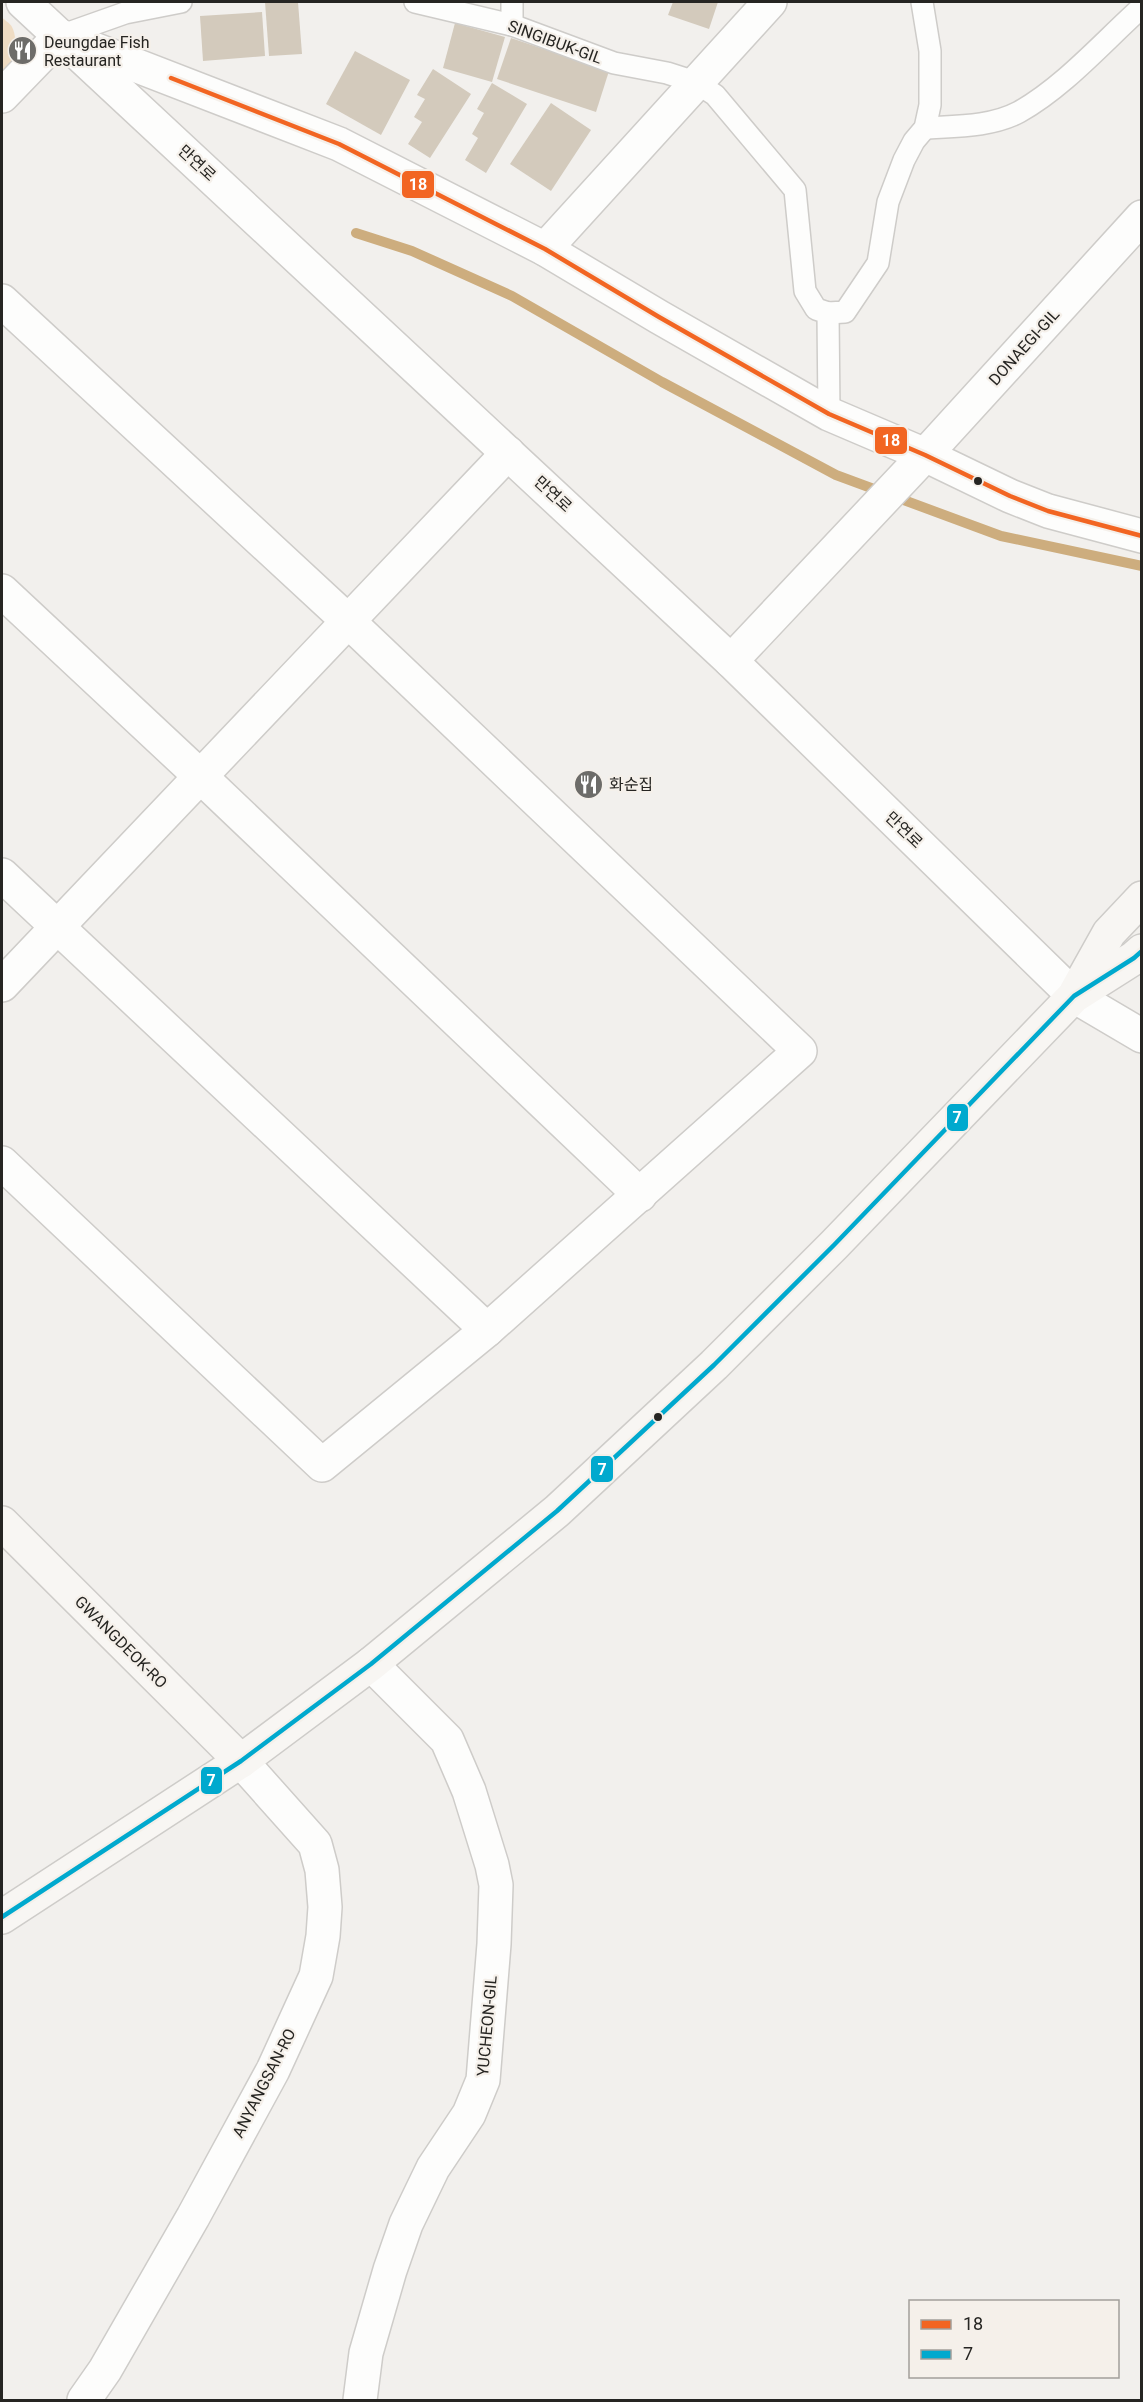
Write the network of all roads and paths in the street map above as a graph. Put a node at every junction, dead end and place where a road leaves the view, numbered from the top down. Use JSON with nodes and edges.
{"nodes":[{"id":1,"x":23,"y":2,"type":"edge"},
{"id":2,"x":181,"y":2,"type":"edge"},
{"id":3,"x":415,"y":2,"type":"edge"},
{"id":4,"x":512,"y":2,"type":"edge"},
{"id":5,"x":770,"y":2,"type":"edge"},
{"id":6,"x":922,"y":2,"type":"edge"},
{"id":7,"x":135,"y":6,"type":"edge"},
{"id":8,"x":1142,"y":7,"type":"edge"},
{"id":9,"x":512,"y":25,"type":"junction"},
{"id":10,"x":60,"y":36,"type":"junction"},
{"id":11,"x":695,"y":82,"type":"junction"},
{"id":12,"x":2,"y":96,"type":"edge"},
{"id":13,"x":925,"y":128,"type":"junction"},
{"id":14,"x":1142,"y":217,"type":"edge"},
{"id":15,"x":545,"y":249,"type":"junction"},
{"id":16,"x":2,"y":301,"type":"edge"},
{"id":17,"x":828,"y":313,"type":"junction"},
{"id":18,"x":829,"y":414,"type":"junction"},
{"id":19,"x":508,"y":453,"type":"junction"},
{"id":20,"x":915,"y":465,"type":"junction"},
{"id":21,"x":1142,"y":536,"type":"edge"},
{"id":22,"x":2,"y":591,"type":"edge"},
{"id":23,"x":348,"y":621,"type":"junction"},
{"id":24,"x":731,"y":661,"type":"junction"},
{"id":25,"x":200,"y":776,"type":"junction"},
{"id":26,"x":2,"y":875,"type":"edge"},
{"id":27,"x":1142,"y":898,"type":"edge"},
{"id":28,"x":57,"y":926,"type":"junction"},
{"id":29,"x":1142,"y":951,"type":"edge"},
{"id":30,"x":2,"y":985,"type":"edge"},
{"id":31,"x":1074,"y":996,"type":"junction"},
{"id":32,"x":1142,"y":1036,"type":"edge"},
{"id":33,"x":2,"y":1163,"type":"edge"},
{"id":34,"x":640,"y":1196,"type":"junction"},
{"id":35,"x":488,"y":1330,"type":"junction"},
{"id":36,"x":2,"y":1523,"type":"edge"},
{"id":37,"x":371,"y":1664,"type":"junction"},
{"id":38,"x":241,"y":1761,"type":"junction"},
{"id":39,"x":2,"y":1917,"type":"edge"},
{"id":40,"x":84,"y":2400,"type":"edge"},
{"id":41,"x":360,"y":2400,"type":"edge"}],
"edges":[{"from":1,"to":10,"type":"street","name":"만연로"},
{"from":2,"to":7,"type":"lane"},
{"from":3,"to":9,"type":"lane","name":"SINGIBUK-GIL"},
{"from":4,"to":9,"type":"lane"},
{"from":5,"to":11,"type":"street"},
{"from":6,"to":13,"type":"lane"},
{"from":7,"to":10,"type":"lane"},
{"from":8,"to":13,"type":"lane"},
{"from":9,"to":11,"type":"lane","name":"SINGIBUK-GIL"},
{"from":10,"to":12,"type":"street"},
{"from":10,"to":15,"type":"street"},
{"from":10,"to":19,"type":"street","name":"만연로"},
{"from":11,"to":15,"type":"street"},
{"from":11,"to":17,"type":"lane","name":"SINGIBUK-GIL"},
{"from":13,"to":17,"type":"lane"},
{"from":14,"to":20,"type":"street","name":"DONAEGI-GIL"},
{"from":15,"to":18,"type":"street"},
{"from":16,"to":23,"type":"street"},
{"from":17,"to":18,"type":"lane"},
{"from":18,"to":20,"type":"street"},
{"from":19,"to":23,"type":"street"},
{"from":19,"to":24,"type":"street","name":"만연로"},
{"from":20,"to":21,"type":"street"},
{"from":20,"to":24,"type":"street","name":"DONAEGI-GIL"},
{"from":22,"to":25,"type":"street"},
{"from":23,"to":25,"type":"street"},
{"from":23,"to":34,"type":"street"},
{"from":24,"to":31,"type":"street","name":"만연로"},
{"from":25,"to":28,"type":"street"},
{"from":25,"to":34,"type":"street"},
{"from":26,"to":28,"type":"street"},
{"from":27,"to":31,"type":"main road"},
{"from":28,"to":30,"type":"street"},
{"from":28,"to":35,"type":"street"},
{"from":29,"to":31,"type":"main road"},
{"from":31,"to":32,"type":"street","name":"만연로"},
{"from":31,"to":37,"type":"main road"},
{"from":33,"to":35,"type":"street"},
{"from":34,"to":35,"type":"street"},
{"from":36,"to":38,"type":"main road","name":"GWANGDEOK-RO"},
{"from":37,"to":38,"type":"main road"},
{"from":37,"to":41,"type":"street","name":"YUCHEON-GIL"},
{"from":38,"to":39,"type":"main road"},
{"from":38,"to":40,"type":"street","name":"ANYANGSAN-RO"}]}
